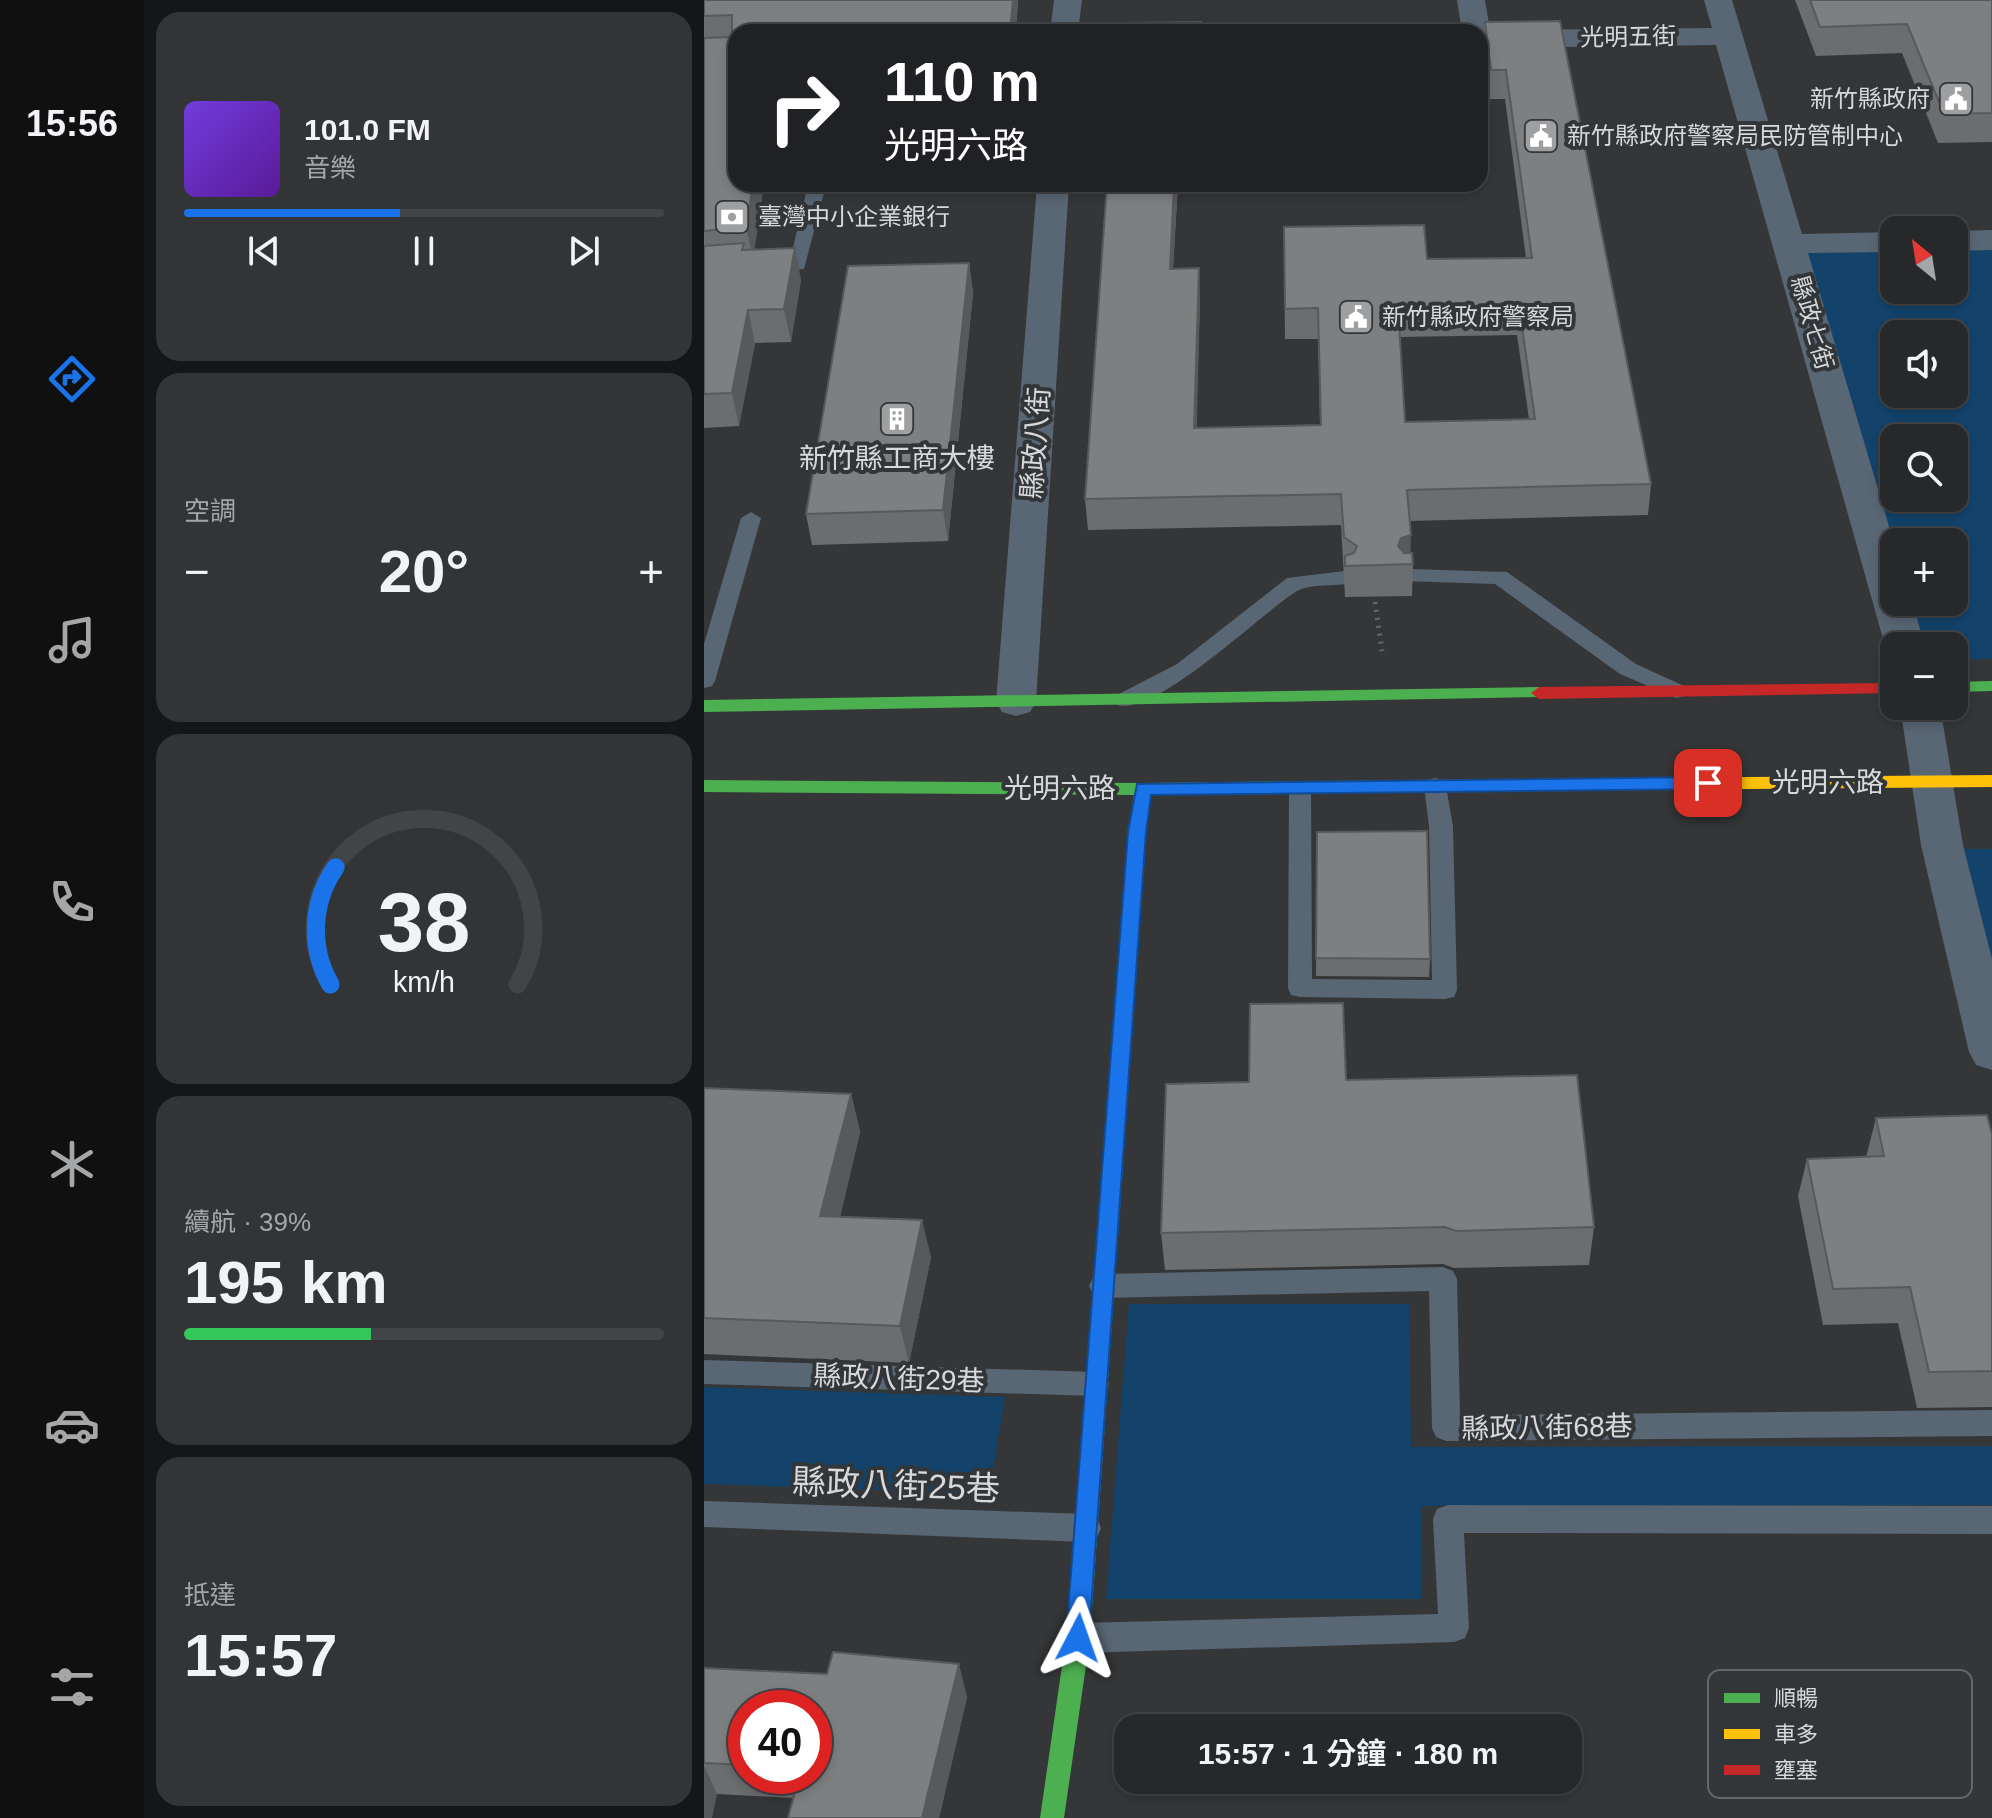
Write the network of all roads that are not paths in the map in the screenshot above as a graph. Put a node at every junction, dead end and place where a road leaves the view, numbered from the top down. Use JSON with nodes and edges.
{"nodes":[{"id":1,"x":1068,"y":0,"type":"edge"},
{"id":2,"x":1471,"y":0,"type":"edge"},
{"id":3,"x":1718,"y":0,"type":"edge"},
{"id":4,"x":1065,"y":24,"type":"edge"},
{"id":5,"x":1475,"y":24,"type":"edge"},
{"id":6,"x":1728,"y":36,"type":"junction"},
{"id":7,"x":1488,"y":39,"type":"edge"},
{"id":8,"x":815,"y":192,"type":"edge"},
{"id":9,"x":1052,"y":192,"type":"edge"},
{"id":10,"x":1992,"y":240,"type":"edge"},
{"id":11,"x":1968,"y":241,"type":"edge"},
{"id":12,"x":1880,"y":242,"type":"edge"},
{"id":13,"x":1789,"y":244,"type":"junction"},
{"id":14,"x":704,"y":271,"type":"edge"},
{"id":15,"x":751,"y":518,"type":"dead end"},
{"id":16,"x":1410,"y":576,"type":"edge"},
{"id":17,"x":1344,"y":578,"type":"edge"},
{"id":18,"x":1901,"y":632,"type":"edge"},
{"id":19,"x":704,"y":681,"type":"edge"},
{"id":20,"x":1992,"y":686,"type":"edge"},
{"id":21,"x":1968,"y":687,"type":"edge"},
{"id":22,"x":1880,"y":688,"type":"edge"},
{"id":23,"x":1676,"y":691,"type":"junction"},
{"id":24,"x":1125,"y":700,"type":"junction"},
{"id":25,"x":1016,"y":702,"type":"junction"},
{"id":26,"x":704,"y":706,"type":"edge"},
{"id":27,"x":1922,"y":720,"type":"edge"},
{"id":28,"x":1992,"y":781,"type":"edge"},
{"id":29,"x":1933,"y":782,"type":"junction"},
{"id":30,"x":704,"y":786,"type":"edge"},
{"id":31,"x":1435,"y":786,"type":"junction"},
{"id":32,"x":1300,"y":788,"type":"junction"},
{"id":33,"x":1143,"y":789,"type":"junction"},
{"id":34,"x":1992,"y":1052,"type":"edge"},
{"id":35,"x":1103,"y":1286,"type":"junction"},
{"id":36,"x":704,"y":1372,"type":"edge"},
{"id":37,"x":1095,"y":1384,"type":"junction"},
{"id":38,"x":1992,"y":1423,"type":"edge"},
{"id":39,"x":704,"y":1514,"type":"edge"},
{"id":40,"x":1992,"y":1520,"type":"edge"},
{"id":41,"x":1086,"y":1528,"type":"junction"},
{"id":42,"x":1078,"y":1638,"type":"junction"},
{"id":43,"x":1052,"y":1818,"type":"edge"}],
"edges":[{"from":1,"to":4,"type":"street"},
{"from":2,"to":5,"type":"street"},
{"from":3,"to":6,"type":"street","name":"縣政七街"},
{"from":6,"to":7,"type":"street","name":"光明五街"},
{"from":6,"to":13,"type":"street","name":"縣政七街"},
{"from":8,"to":14,"type":"lane"},
{"from":9,"to":25,"type":"street","name":"縣政八街"},
{"from":10,"to":11,"type":"street"},
{"from":12,"to":13,"type":"street"},
{"from":13,"to":18,"type":"street","name":"縣政七街"},
{"from":15,"to":19,"type":"lane"},
{"from":16,"to":23,"type":"lane"},
{"from":17,"to":24,"type":"lane"},
{"from":20,"to":21,"type":"main road"},
{"from":22,"to":23,"type":"main road"},
{"from":23,"to":24,"type":"main road"},
{"from":24,"to":25,"type":"main road"},
{"from":25,"to":26,"type":"main road"},
{"from":27,"to":29,"type":"street"},
{"from":28,"to":29,"type":"main road","name":"光明六路"},
{"from":29,"to":31,"type":"main road","name":"光明六路"},
{"from":29,"to":34,"type":"street"},
{"from":30,"to":33,"type":"main road","name":"光明六路"},
{"from":31,"to":32,"type":"main road","name":"光明六路"},
{"from":31,"to":32,"type":"lane"},
{"from":32,"to":33,"type":"main road","name":"光明六路"},
{"from":33,"to":35,"type":"main road"},
{"from":35,"to":37,"type":"main road"},
{"from":35,"to":38,"type":"lane","name":"縣政八街68巷"},
{"from":36,"to":37,"type":"lane","name":"縣政八街29巷"},
{"from":37,"to":41,"type":"main road"},
{"from":39,"to":41,"type":"lane","name":"縣政八街25巷"},
{"from":40,"to":42,"type":"lane"},
{"from":41,"to":42,"type":"main road"},
{"from":42,"to":43,"type":"main road"}]}
